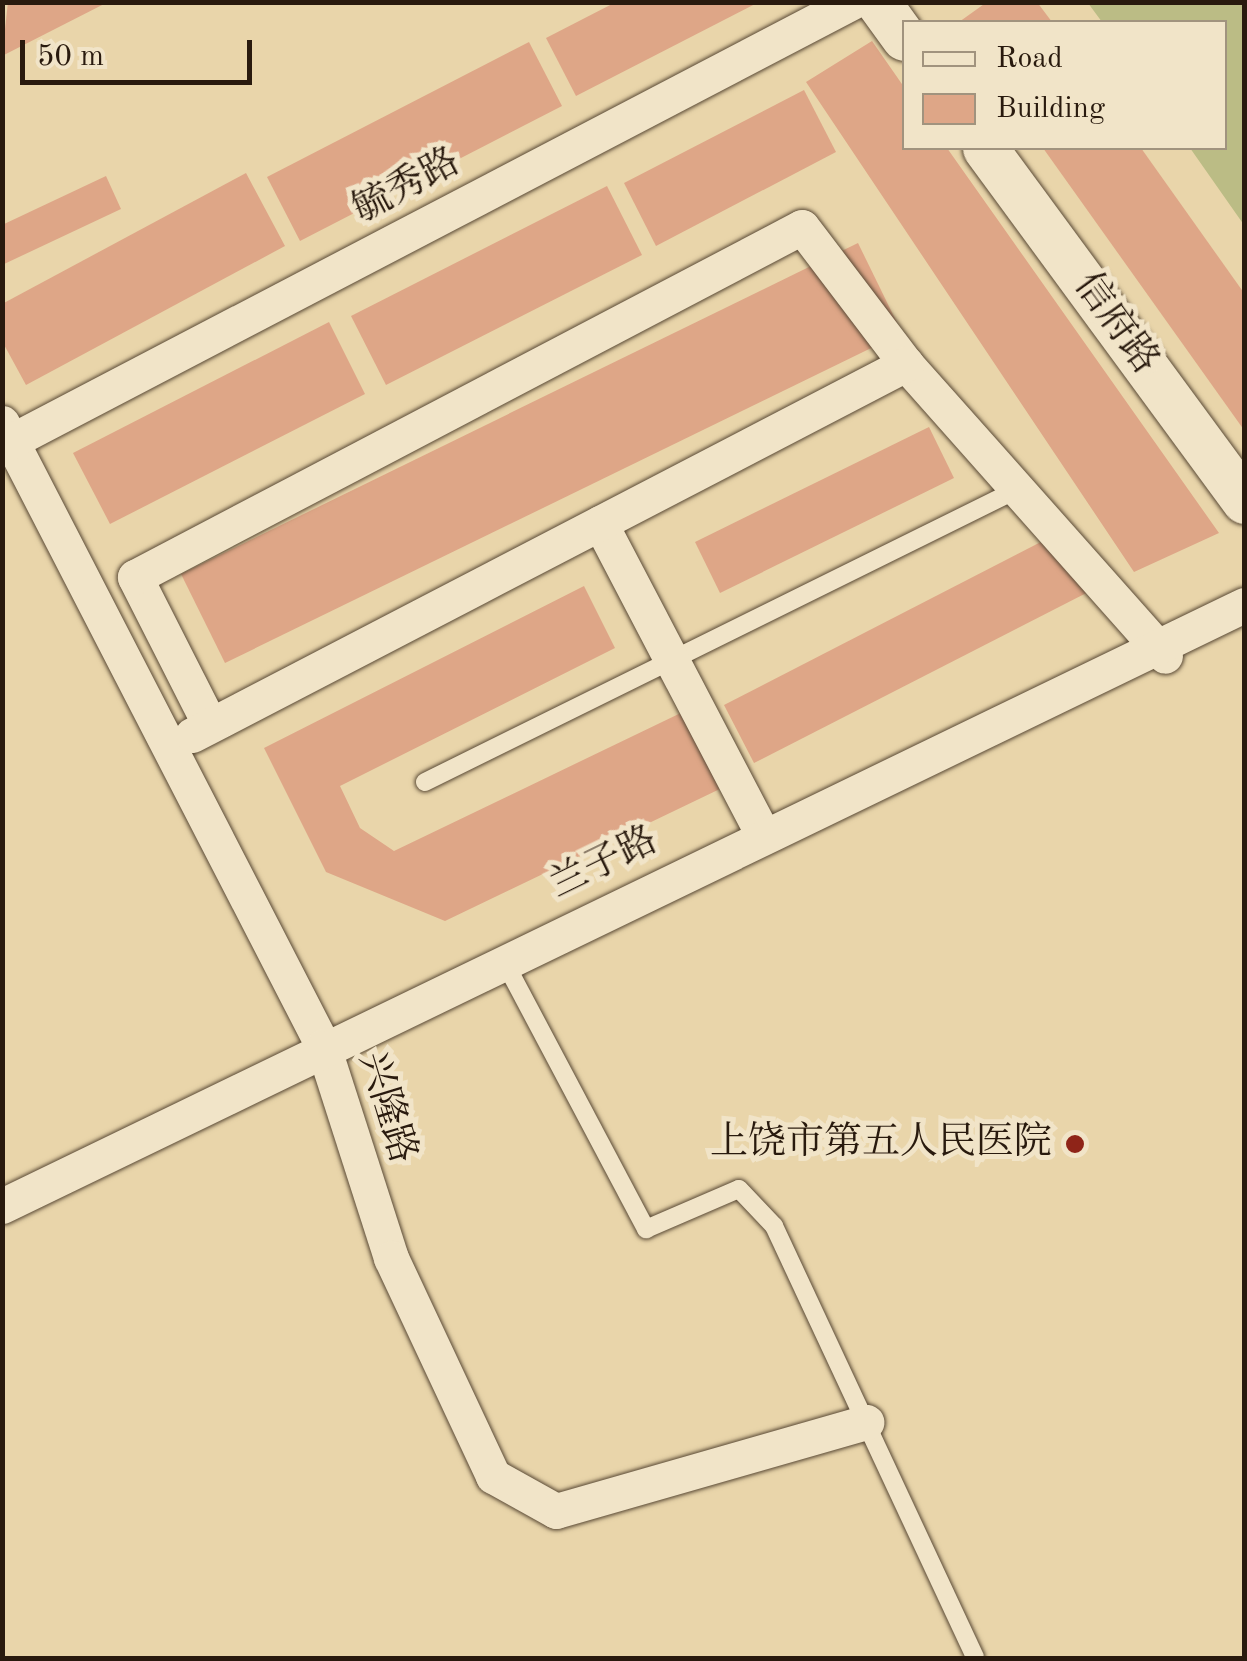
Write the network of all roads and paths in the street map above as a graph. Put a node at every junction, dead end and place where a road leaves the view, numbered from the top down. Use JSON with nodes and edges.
{"nodes":[{"id":1,"x":852,"y":2,"type":"edge"},
{"id":2,"x":878,"y":2,"type":"edge"},
{"id":3,"x":902,"y":35,"type":"edge"},
{"id":4,"x":986,"y":150,"type":"edge"},
{"id":5,"x":906,"y":364,"type":"junction"},
{"id":6,"x":6,"y":437,"type":"edge"},
{"id":7,"x":1014,"y":491,"type":"junction"},
{"id":8,"x":1244,"y":501,"type":"edge"},
{"id":9,"x":600,"y":523,"type":"junction"},
{"id":10,"x":1244,"y":605,"type":"edge"},
{"id":11,"x":1160,"y":651,"type":"junction"},
{"id":12,"x":671,"y":660,"type":"junction"},
{"id":13,"x":210,"y":725,"type":"junction"},
{"id":14,"x":170,"y":747,"type":"junction"},
{"id":15,"x":425,"y":782,"type":"dead end"},
{"id":16,"x":763,"y":835,"type":"junction"},
{"id":17,"x":503,"y":960,"type":"junction"},
{"id":18,"x":323,"y":1046,"type":"junction"},
{"id":19,"x":2,"y":1206,"type":"edge"},
{"id":20,"x":866,"y":1422,"type":"junction"},
{"id":21,"x":975,"y":1658,"type":"edge"}],
"edges":[{"from":1,"to":6,"type":"street","name":"毓秀路"},
{"from":2,"to":3,"type":"street"},
{"from":4,"to":8,"type":"street","name":"信府路"},
{"from":5,"to":7,"type":"street"},
{"from":5,"to":9,"type":"street"},
{"from":5,"to":13,"type":"street"},
{"from":6,"to":14,"type":"street","name":"兴隆路"},
{"from":7,"to":11,"type":"street"},
{"from":7,"to":12,"type":"lane"},
{"from":9,"to":12,"type":"street"},
{"from":9,"to":13,"type":"street"},
{"from":10,"to":11,"type":"street","name":"兰子路"},
{"from":11,"to":16,"type":"street","name":"兰子路"},
{"from":12,"to":15,"type":"lane"},
{"from":12,"to":16,"type":"street"},
{"from":13,"to":14,"type":"street"},
{"from":14,"to":18,"type":"street","name":"兴隆路"},
{"from":16,"to":17,"type":"street","name":"兰子路"},
{"from":17,"to":18,"type":"street","name":"兰子路"},
{"from":17,"to":20,"type":"lane"},
{"from":18,"to":19,"type":"street","name":"兰子路"},
{"from":18,"to":20,"type":"street","name":"兴隆路"},
{"from":20,"to":21,"type":"lane"}]}
